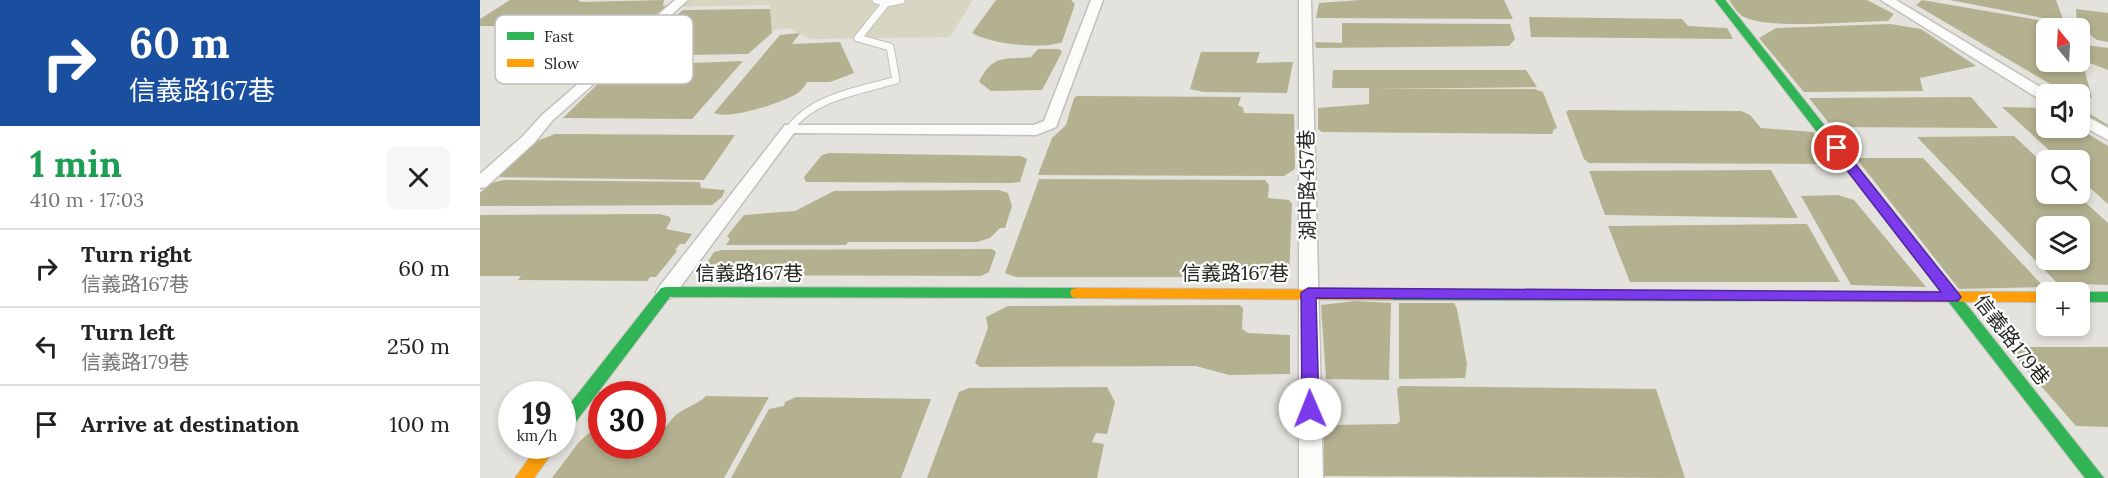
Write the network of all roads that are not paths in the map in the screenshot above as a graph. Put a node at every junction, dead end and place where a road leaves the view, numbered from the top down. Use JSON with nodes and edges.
{"nodes":[{"id":1,"x":682,"y":0,"type":"edge"},
{"id":2,"x":876,"y":0,"type":"edge"},
{"id":3,"x":901,"y":0,"type":"edge"},
{"id":4,"x":1097,"y":0,"type":"edge"},
{"id":5,"x":1305,"y":0,"type":"edge"},
{"id":6,"x":1720,"y":0,"type":"edge"},
{"id":7,"x":1887,"y":0,"type":"edge"},
{"id":8,"x":886,"y":3,"type":"junction"},
{"id":9,"x":665,"y":15,"type":"edge"},
{"id":10,"x":586,"y":84,"type":"edge"},
{"id":11,"x":2036,"y":91,"type":"edge"},
{"id":12,"x":2090,"y":124,"type":"edge"},
{"id":13,"x":790,"y":128,"type":"junction"},
{"id":14,"x":2108,"y":135,"type":"edge"},
{"id":15,"x":480,"y":183,"type":"edge"},
{"id":16,"x":666,"y":292,"type":"junction"},
{"id":17,"x":1308,"y":293,"type":"junction"},
{"id":18,"x":1953,"y":297,"type":"junction"},
{"id":19,"x":2036,"y":297,"type":"edge"},
{"id":20,"x":2090,"y":297,"type":"edge"},
{"id":21,"x":2108,"y":297,"type":"edge"},
{"id":22,"x":576,"y":409,"type":"edge"},
{"id":23,"x":538,"y":459,"type":"edge"},
{"id":24,"x":524,"y":478,"type":"edge"},
{"id":25,"x":1311,"y":478,"type":"edge"},
{"id":26,"x":2095,"y":478,"type":"edge"}],
"edges":[{"from":1,"to":9,"type":"street"},
{"from":2,"to":8,"type":"lane"},
{"from":3,"to":8,"type":"lane"},
{"from":4,"to":13,"type":"street"},
{"from":5,"to":17,"type":"street","name":"湖中路457巷"},
{"from":6,"to":18,"type":"street","name":"信義路179巷"},
{"from":7,"to":11,"type":"street"},
{"from":8,"to":13,"type":"lane"},
{"from":10,"to":15,"type":"street"},
{"from":12,"to":14,"type":"street"},
{"from":13,"to":16,"type":"street"},
{"from":16,"to":17,"type":"street","name":"信義路167巷"},
{"from":16,"to":22,"type":"street"},
{"from":17,"to":18,"type":"street","name":"信義路167巷"},
{"from":17,"to":25,"type":"street","name":"湖中路457巷"},
{"from":18,"to":19,"type":"street","name":"信義路167巷"},
{"from":18,"to":26,"type":"street","name":"信義路179巷"},
{"from":20,"to":21,"type":"street"},
{"from":23,"to":24,"type":"street"}]}
